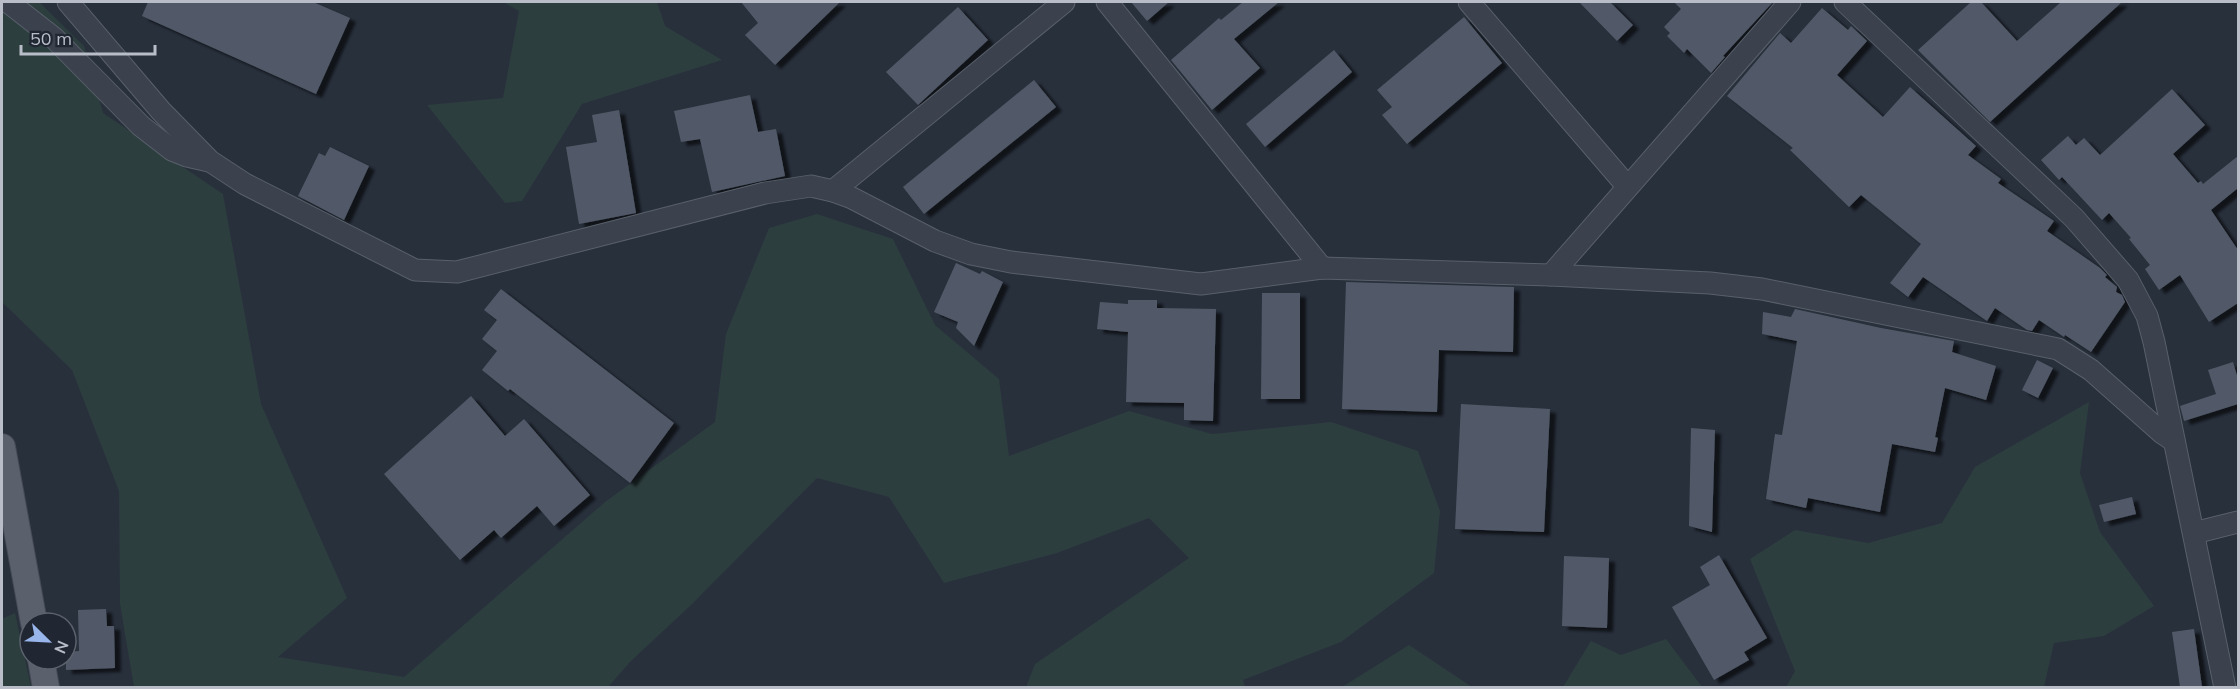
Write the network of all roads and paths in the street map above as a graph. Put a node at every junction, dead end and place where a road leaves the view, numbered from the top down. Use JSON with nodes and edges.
{"nodes":[{"id":1,"x":8,"y":2,"type":"edge"},
{"id":2,"x":68,"y":2,"type":"edge"},
{"id":3,"x":1064,"y":2,"type":"edge"},
{"id":4,"x":1107,"y":2,"type":"edge"},
{"id":5,"x":1468,"y":2,"type":"edge"},
{"id":6,"x":1790,"y":2,"type":"edge"},
{"id":7,"x":1845,"y":2,"type":"edge"},
{"id":8,"x":210,"y":161,"type":"junction"},
{"id":9,"x":1627,"y":186,"type":"junction"},
{"id":10,"x":833,"y":191,"type":"junction"},
{"id":11,"x":1322,"y":268,"type":"junction"},
{"id":12,"x":1551,"y":275,"type":"junction"},
{"id":13,"x":2174,"y":441,"type":"junction"},
{"id":14,"x":2,"y":447,"type":"edge"},
{"id":15,"x":2238,"y":522,"type":"edge"},
{"id":16,"x":2194,"y":532,"type":"junction"},
{"id":17,"x":32,"y":611,"type":"edge"},
{"id":18,"x":43,"y":671,"type":"edge"},
{"id":19,"x":46,"y":687,"type":"edge"},
{"id":20,"x":2225,"y":687,"type":"edge"}],
"edges":[{"from":1,"to":8,"type":"street"},
{"from":2,"to":8,"type":"street"},
{"from":3,"to":10,"type":"street"},
{"from":4,"to":11,"type":"street"},
{"from":5,"to":9,"type":"street"},
{"from":6,"to":9,"type":"street"},
{"from":7,"to":13,"type":"street"},
{"from":8,"to":10,"type":"street"},
{"from":9,"to":12,"type":"street"},
{"from":10,"to":11,"type":"street"},
{"from":11,"to":12,"type":"street"},
{"from":12,"to":13,"type":"street"},
{"from":13,"to":16,"type":"street"},
{"from":14,"to":17,"type":"main road"},
{"from":15,"to":16,"type":"street"},
{"from":16,"to":20,"type":"street"},
{"from":18,"to":19,"type":"main road"}]}
